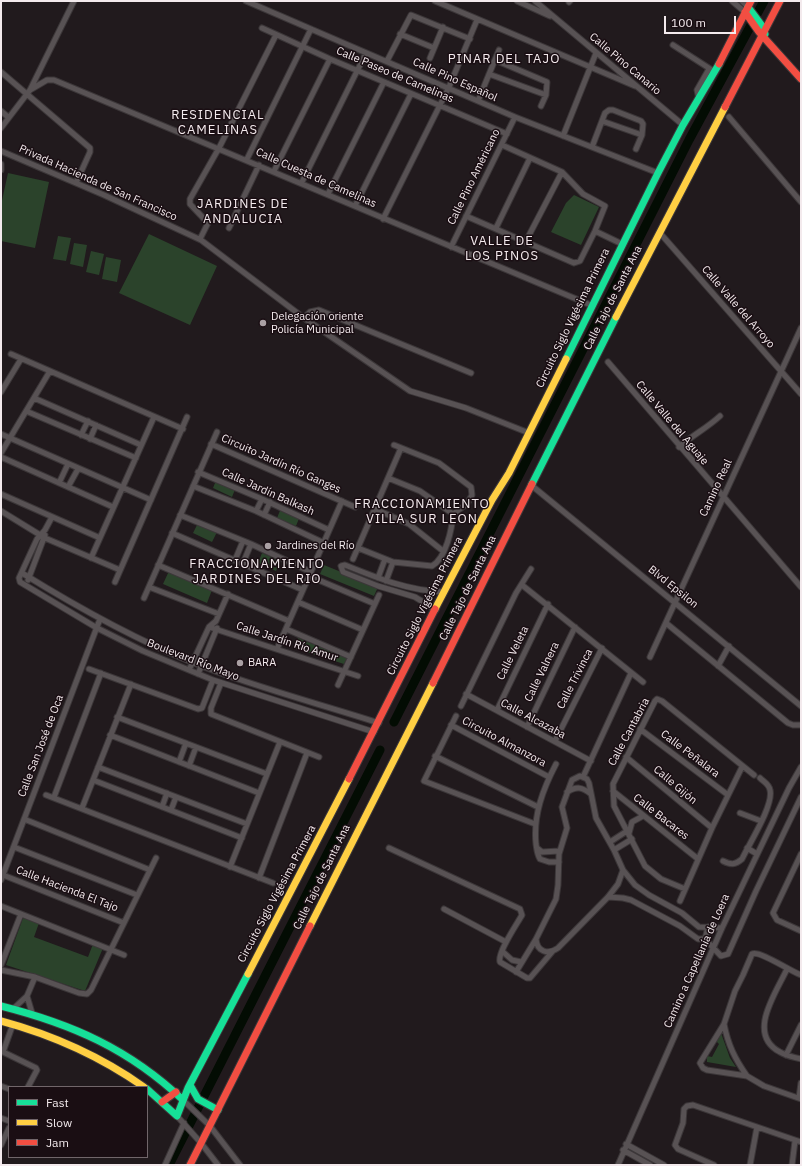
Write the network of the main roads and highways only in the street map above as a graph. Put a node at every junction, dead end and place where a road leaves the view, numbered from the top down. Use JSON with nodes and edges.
{"nodes":[{"id":1,"x":780,"y":1,"type":"edge"},
{"id":2,"x":749,"y":9,"type":"edge"},
{"id":3,"x":763,"y":32,"type":"junction"},
{"id":4,"x":801,"y":79,"type":"edge"},
{"id":5,"x":1,"y":1006,"type":"edge"},
{"id":6,"x":1,"y":1021,"type":"edge"},
{"id":7,"x":142,"y":1086,"type":"edge"},
{"id":8,"x":189,"y":1086,"type":"junction"},
{"id":9,"x":148,"y":1090,"type":"edge"},
{"id":10,"x":174,"y":1090,"type":"junction"},
{"id":11,"x":183,"y":1100,"type":"junction"},
{"id":12,"x":162,"y":1102,"type":"junction"},
{"id":13,"x":215,"y":1108,"type":"junction"},
{"id":14,"x":190,"y":1165,"type":"edge"}],
"edges":[{"from":1,"to":3,"type":"main road","name":"Calle Tajo de Santa Ana"},
{"from":2,"to":3,"type":"main road"},
{"from":2,"to":8,"type":"main road","name":"Circuito Siglo Vigésima Primera"},
{"from":3,"to":4,"type":"main road"},
{"from":3,"to":13,"type":"main road","name":"Calle Tajo de Santa Ana"},
{"from":5,"to":10,"type":"main road"},
{"from":6,"to":7,"type":"main road"},
{"from":8,"to":10,"type":"main road"},
{"from":8,"to":11,"type":"main road","name":"Circuito Siglo Vigésima Primera"},
{"from":8,"to":13,"type":"main road"},
{"from":9,"to":12,"type":"main road"},
{"from":10,"to":11,"type":"main road"},
{"from":10,"to":12,"type":"main road"},
{"from":11,"to":12,"type":"main road","name":"Circuito Siglo Vigésima Primera"},
{"from":13,"to":14,"type":"main road","name":"Calle Tajo de Santa Ana"}]}
